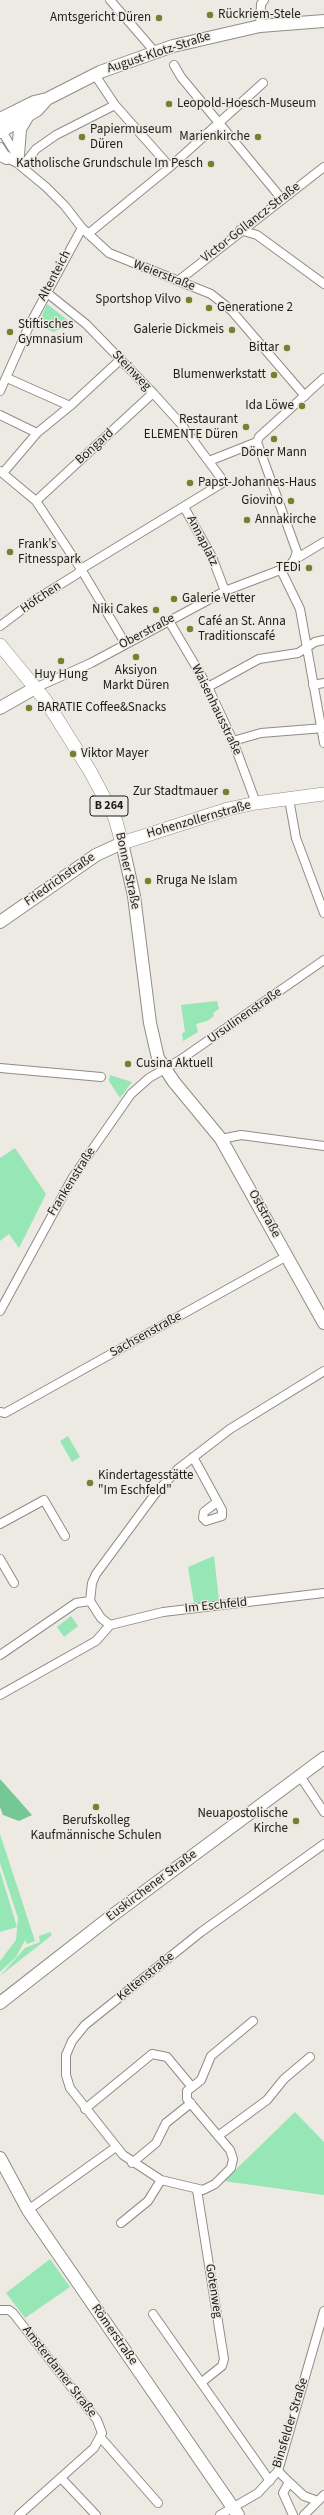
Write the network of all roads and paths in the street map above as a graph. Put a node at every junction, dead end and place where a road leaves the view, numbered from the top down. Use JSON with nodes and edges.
{"nodes":[{"id":1,"x":110,"y":0,"type":"edge"},
{"id":2,"x":264,"y":0,"type":"edge"},
{"id":3,"x":324,"y":20,"type":"edge"},
{"id":4,"x":260,"y":26,"type":"junction"},
{"id":5,"x":155,"y":52,"type":"junction"},
{"id":6,"x":174,"y":65,"type":"dead end"},
{"id":7,"x":94,"y":75,"type":"junction"},
{"id":8,"x":262,"y":83,"type":"dead end"},
{"id":9,"x":47,"y":99,"type":"junction"},
{"id":10,"x":115,"y":105,"type":"junction"},
{"id":11,"x":27,"y":117,"type":"junction"},
{"id":12,"x":221,"y":123,"type":"junction"},
{"id":13,"x":0,"y":128,"type":"edge"},
{"id":14,"x":11,"y":157,"type":"edge"},
{"id":15,"x":170,"y":167,"type":"junction"},
{"id":16,"x":324,"y":167,"type":"edge"},
{"id":17,"x":281,"y":198,"type":"junction"},
{"id":18,"x":82,"y":228,"type":"junction"},
{"id":19,"x":240,"y":230,"type":"junction"},
{"id":20,"x":88,"y":234,"type":"junction"},
{"id":21,"x":178,"y":280,"type":"junction"},
{"id":22,"x":324,"y":284,"type":"edge"},
{"id":23,"x":46,"y":292,"type":"junction"},
{"id":24,"x":120,"y":360,"type":"junction"},
{"id":25,"x":7,"y":378,"type":"junction"},
{"id":26,"x":323,"y":380,"type":"edge"},
{"id":27,"x":0,"y":391,"type":"edge"},
{"id":28,"x":153,"y":393,"type":"junction"},
{"id":29,"x":305,"y":396,"type":"junction"},
{"id":30,"x":70,"y":406,"type":"junction"},
{"id":31,"x":0,"y":415,"type":"edge"},
{"id":32,"x":37,"y":433,"type":"junction"},
{"id":33,"x":257,"y":442,"type":"junction"},
{"id":34,"x":208,"y":460,"type":"junction"},
{"id":35,"x":1,"y":472,"type":"edge"},
{"id":36,"x":219,"y":485,"type":"joint"},
{"id":37,"x":36,"y":501,"type":"junction"},
{"id":38,"x":184,"y":507,"type":"junction"},
{"id":39,"x":324,"y":542,"type":"edge"},
{"id":40,"x":294,"y":560,"type":"junction"},
{"id":41,"x":81,"y":569,"type":"junction"},
{"id":42,"x":281,"y":570,"type":"junction"},
{"id":43,"x":225,"y":592,"type":"junction"},
{"id":44,"x":169,"y":621,"type":"junction"},
{"id":45,"x":0,"y":626,"type":"edge"},
{"id":46,"x":324,"y":640,"type":"edge"},
{"id":47,"x":125,"y":643,"type":"junction"},
{"id":48,"x":0,"y":644,"type":"edge"},
{"id":49,"x":307,"y":646,"type":"junction"},
{"id":50,"x":324,"y":683,"type":"edge"},
{"id":51,"x":313,"y":686,"type":"junction"},
{"id":52,"x":208,"y":687,"type":"junction"},
{"id":53,"x":35,"y":688,"type":"junction"},
{"id":54,"x":0,"y":708,"type":"edge"},
{"id":55,"x":322,"y":728,"type":"edge"},
{"id":56,"x":233,"y":741,"type":"junction"},
{"id":57,"x":324,"y":744,"type":"edge"},
{"id":58,"x":324,"y":794,"type":"edge"},
{"id":59,"x":289,"y":799,"type":"junction"},
{"id":60,"x":256,"y":803,"type":"junction"},
{"id":61,"x":122,"y":843,"type":"junction"},
{"id":62,"x":324,"y":913,"type":"edge"},
{"id":63,"x":0,"y":922,"type":"edge"},
{"id":64,"x":324,"y":960,"type":"edge"},
{"id":65,"x":0,"y":1068,"type":"edge"},
{"id":66,"x":164,"y":1069,"type":"junction"},
{"id":67,"x":101,"y":1077,"type":"dead end"},
{"id":68,"x":221,"y":1139,"type":"junction"},
{"id":69,"x":324,"y":1146,"type":"edge"},
{"id":70,"x":287,"y":1256,"type":"junction"},
{"id":71,"x":2,"y":1298,"type":"edge"},
{"id":72,"x":0,"y":1310,"type":"edge"},
{"id":73,"x":324,"y":1323,"type":"edge"},
{"id":74,"x":324,"y":1371,"type":"edge"},
{"id":75,"x":2,"y":1413,"type":"edge"},
{"id":76,"x":193,"y":1457,"type":"junction"},
{"id":77,"x":217,"y":1502,"type":"dead end"},
{"id":78,"x":0,"y":1524,"type":"edge"},
{"id":79,"x":65,"y":1536,"type":"dead end"},
{"id":80,"x":0,"y":1559,"type":"edge"},
{"id":81,"x":14,"y":1583,"type":"dead end"},
{"id":82,"x":324,"y":1593,"type":"edge"},
{"id":83,"x":90,"y":1601,"type":"junction"},
{"id":84,"x":110,"y":1625,"type":"junction"},
{"id":85,"x":0,"y":1655,"type":"edge"},
{"id":86,"x":2,"y":1691,"type":"edge"},
{"id":87,"x":324,"y":1758,"type":"edge"},
{"id":88,"x":300,"y":1776,"type":"junction"},
{"id":89,"x":324,"y":1812,"type":"edge"},
{"id":90,"x":324,"y":1844,"type":"edge"},
{"id":91,"x":0,"y":2003,"type":"edge"},
{"id":92,"x":253,"y":2021,"type":"dead end"},
{"id":93,"x":310,"y":2057,"type":"dead end"},
{"id":94,"x":192,"y":2087,"type":"junction"},
{"id":95,"x":191,"y":2103,"type":"junction"},
{"id":96,"x":85,"y":2109,"type":"junction"},
{"id":97,"x":218,"y":2136,"type":"junction"},
{"id":98,"x":116,"y":2147,"type":"junction"},
{"id":99,"x":0,"y":2158,"type":"edge"},
{"id":100,"x":132,"y":2163,"type":"junction"},
{"id":101,"x":161,"y":2180,"type":"junction"},
{"id":102,"x":197,"y":2190,"type":"junction"},
{"id":103,"x":28,"y":2210,"type":"junction"},
{"id":104,"x":121,"y":2223,"type":"dead end"},
{"id":105,"x":3,"y":2309,"type":"edge"},
{"id":106,"x":324,"y":2311,"type":"edge"},
{"id":107,"x":153,"y":2314,"type":"dead end"},
{"id":108,"x":202,"y":2382,"type":"junction"},
{"id":109,"x":101,"y":2438,"type":"junction"},
{"id":110,"x":278,"y":2471,"type":"junction"},
{"id":111,"x":61,"y":2478,"type":"junction"},
{"id":112,"x":270,"y":2481,"type":"junction"},
{"id":113,"x":289,"y":2482,"type":"junction"},
{"id":114,"x":321,"y":2498,"type":"edge"},
{"id":115,"x":158,"y":2503,"type":"dead end"},
{"id":116,"x":236,"y":2511,"type":"edge"},
{"id":117,"x":19,"y":2515,"type":"edge"},
{"id":118,"x":96,"y":2515,"type":"edge"},
{"id":119,"x":220,"y":2515,"type":"edge"},
{"id":120,"x":293,"y":2515,"type":"edge"},
{"id":121,"x":304,"y":2515,"type":"edge"}],
"edges":[{"from":1,"to":5,"type":"street"},
{"from":2,"to":4,"type":"street"},
{"from":3,"to":4,"type":"street","name":"August-Klotz-Straße"},
{"from":4,"to":5,"type":"street","name":"August-Klotz-Straße"},
{"from":5,"to":7,"type":"street","name":"August-Klotz-Straße"},
{"from":6,"to":12,"type":"street"},
{"from":7,"to":9,"type":"street","name":"August-Klotz-Straße"},
{"from":7,"to":10,"type":"street"},
{"from":8,"to":12,"type":"street"},
{"from":9,"to":11,"type":"street","name":"August-Klotz-Straße"},
{"from":9,"to":13,"type":"street","name":"August-Klotz-Straße"},
{"from":10,"to":14,"type":"street"},
{"from":10,"to":15,"type":"street"},
{"from":11,"to":13,"type":"street","name":"August-Klotz-Straße"},
{"from":11,"to":14,"type":"street"},
{"from":12,"to":15,"type":"street"},
{"from":12,"to":17,"type":"street"},
{"from":13,"to":14,"type":"street","name":"Weierstraße"},
{"from":14,"to":18,"type":"street","name":"Weierstraße"},
{"from":15,"to":20,"type":"street"},
{"from":16,"to":17,"type":"street","name":"Victor-Gollancz-Straße"},
{"from":17,"to":19,"type":"street","name":"Victor-Gollancz-Straße"},
{"from":18,"to":20,"type":"street","name":"Weierstraße"},
{"from":18,"to":23,"type":"street","name":"Altenteich"},
{"from":19,"to":21,"type":"street","name":"Victor-Gollancz-Straße"},
{"from":19,"to":22,"type":"street"},
{"from":20,"to":21,"type":"street","name":"Weierstraße"},
{"from":21,"to":29,"type":"street","name":"Weierstraße"},
{"from":23,"to":24,"type":"street","name":"Steinweg"},
{"from":23,"to":25,"type":"street","name":"Altenteich"},
{"from":24,"to":28,"type":"street","name":"Steinweg"},
{"from":24,"to":30,"type":"street"},
{"from":25,"to":27,"type":"street","name":"Altenteich"},
{"from":25,"to":30,"type":"street"},
{"from":26,"to":29,"type":"street"},
{"from":28,"to":34,"type":"street","name":"Steinweg"},
{"from":28,"to":37,"type":"street","name":"Bongard"},
{"from":29,"to":33,"type":"street"},
{"from":30,"to":32,"type":"street"},
{"from":31,"to":32,"type":"street"},
{"from":32,"to":35,"type":"street"},
{"from":33,"to":34,"type":"street"},
{"from":33,"to":40,"type":"street"},
{"from":34,"to":36,"type":"street","name":"Steinweg"},
{"from":35,"to":37,"type":"street"},
{"from":36,"to":38,"type":"street","name":"Annaplatz"},
{"from":37,"to":41,"type":"street"},
{"from":38,"to":41,"type":"street","name":"Höfchen"},
{"from":38,"to":43,"type":"street","name":"Annaplatz"},
{"from":39,"to":40,"type":"street","name":"Oberstraße"},
{"from":40,"to":42,"type":"street","name":"Oberstraße"},
{"from":41,"to":45,"type":"street","name":"Höfchen"},
{"from":41,"to":47,"type":"street"},
{"from":42,"to":43,"type":"street","name":"Oberstraße"},
{"from":42,"to":49,"type":"street"},
{"from":43,"to":44,"type":"street","name":"Oberstraße"},
{"from":44,"to":47,"type":"street","name":"Oberstraße"},
{"from":44,"to":52,"type":"street","name":"Waisenhausstraße"},
{"from":46,"to":49,"type":"street"},
{"from":47,"to":53,"type":"street","name":"Oberstraße"},
{"from":48,"to":53,"type":"main road","number":"B 264"},
{"from":49,"to":51,"type":"street"},
{"from":49,"to":52,"type":"street"},
{"from":50,"to":51,"type":"street"},
{"from":51,"to":55,"type":"street"},
{"from":52,"to":56,"type":"street","name":"Waisenhausstraße"},
{"from":53,"to":54,"type":"street","name":"Oberstraße"},
{"from":53,"to":61,"type":"main road","name":"Bonner Straße","number":"B 264"},
{"from":55,"to":56,"type":"street"},
{"from":55,"to":57,"type":"street"},
{"from":56,"to":60,"type":"street","name":"Waisenhausstraße"},
{"from":58,"to":59,"type":"main road","name":"Hohenzollernstraße"},
{"from":59,"to":60,"type":"main road","name":"Hohenzollernstraße"},
{"from":59,"to":62,"type":"street"},
{"from":60,"to":61,"type":"main road","name":"Hohenzollernstraße"},
{"from":61,"to":63,"type":"street","name":"Friedrichstraße"},
{"from":61,"to":66,"type":"street","name":"Bonner Straße"},
{"from":64,"to":66,"type":"street","name":"Ursulinenstraße"},
{"from":65,"to":67,"type":"street"},
{"from":66,"to":68,"type":"street","name":"Oststraße"},
{"from":66,"to":71,"type":"street","name":"Frankenstraße"},
{"from":68,"to":69,"type":"street"},
{"from":68,"to":70,"type":"street","name":"Oststraße"},
{"from":70,"to":73,"type":"street","name":"Oststraße"},
{"from":70,"to":75,"type":"street","name":"Sachsenstraße"},
{"from":71,"to":72,"type":"street","name":"Frankenstraße"},
{"from":74,"to":76,"type":"street"},
{"from":76,"to":77,"type":"street"},
{"from":76,"to":83,"type":"street"},
{"from":78,"to":79,"type":"street"},
{"from":80,"to":81,"type":"street"},
{"from":82,"to":84,"type":"street","name":"Im Eschfeld"},
{"from":83,"to":84,"type":"street"},
{"from":83,"to":85,"type":"street"},
{"from":84,"to":86,"type":"street"},
{"from":87,"to":88,"type":"street","name":"Euskirchener Straße"},
{"from":88,"to":89,"type":"street"},
{"from":88,"to":91,"type":"street","name":"Euskirchener Straße"},
{"from":90,"to":96,"type":"street","name":"Keltenstraße"},
{"from":92,"to":94,"type":"street"},
{"from":93,"to":97,"type":"street"},
{"from":94,"to":95,"type":"street"},
{"from":94,"to":96,"type":"street"},
{"from":95,"to":97,"type":"street"},
{"from":95,"to":100,"type":"street"},
{"from":96,"to":98,"type":"street","name":"Keltenstraße"},
{"from":97,"to":102,"type":"street"},
{"from":98,"to":100,"type":"street","name":"Keltenstraße"},
{"from":98,"to":103,"type":"street"},
{"from":99,"to":103,"type":"street","name":"Römerstraße"},
{"from":100,"to":101,"type":"street","name":"Keltenstraße"},
{"from":101,"to":102,"type":"street","name":"Keltenstraße"},
{"from":101,"to":104,"type":"street"},
{"from":102,"to":108,"type":"street","name":"Gotenweg"},
{"from":103,"to":116,"type":"street","name":"Römerstraße"},
{"from":105,"to":109,"type":"street","name":"Amsterdamer Straße"},
{"from":106,"to":110,"type":"street","name":"Binsfelder Straße"},
{"from":107,"to":108,"type":"street"},
{"from":108,"to":112,"type":"street"},
{"from":109,"to":111,"type":"street"},
{"from":109,"to":115,"type":"street","name":"Amsterdamer Straße"},
{"from":110,"to":112,"type":"street","name":"Binsfelder Straße"},
{"from":110,"to":113,"type":"street"},
{"from":111,"to":117,"type":"street"},
{"from":111,"to":118,"type":"street"},
{"from":112,"to":116,"type":"street","name":"Binsfelder Straße"},
{"from":113,"to":114,"type":"street"},
{"from":113,"to":120,"type":"street"},
{"from":114,"to":121,"type":"street"},
{"from":116,"to":119,"type":"street","name":"Binsfelder Straße"}]}
